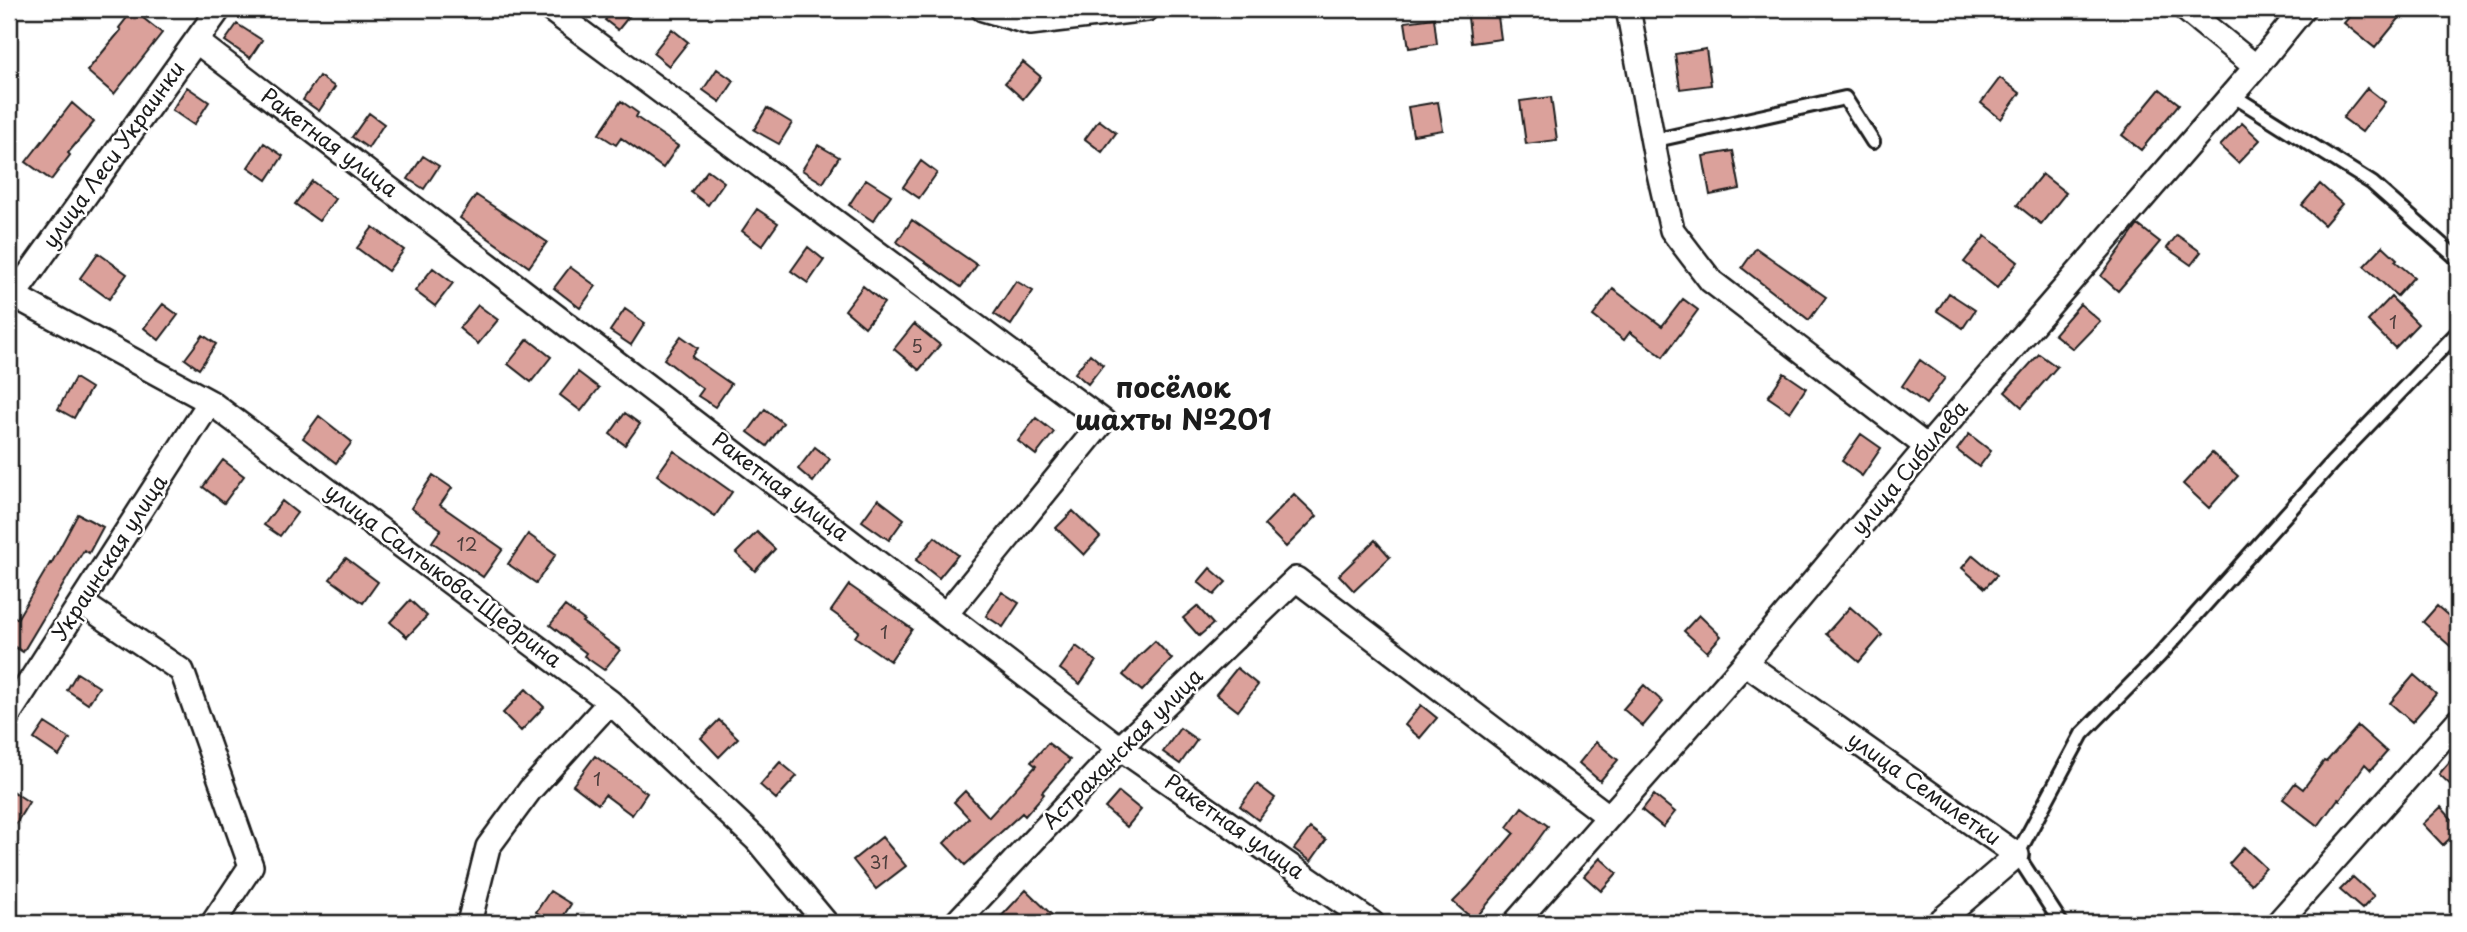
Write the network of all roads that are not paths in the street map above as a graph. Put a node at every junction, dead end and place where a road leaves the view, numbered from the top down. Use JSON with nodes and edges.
{"nodes":[{"id":1,"x":219,"y":9,"type":"edge"},
{"id":2,"x":550,"y":9,"type":"edge"},
{"id":3,"x":983,"y":9,"type":"edge"},
{"id":4,"x":1147,"y":9,"type":"edge"},
{"id":5,"x":1628,"y":9,"type":"edge"},
{"id":6,"x":2185,"y":9,"type":"edge"},
{"id":7,"x":2303,"y":9,"type":"edge"},
{"id":8,"x":196,"y":41,"type":"junction"},
{"id":9,"x":2256,"y":67,"type":"junction"},
{"id":10,"x":2232,"y":95,"type":"junction"},
{"id":11,"x":1652,"y":141,"type":"junction"},
{"id":12,"x":1872,"y":142,"type":"dead end"},
{"id":13,"x":2458,"y":259,"type":"edge"},
{"id":14,"x":10,"y":297,"type":"edge"},
{"id":15,"x":2458,"y":332,"type":"edge"},
{"id":16,"x":210,"y":402,"type":"junction"},
{"id":17,"x":1927,"y":447,"type":"junction"},
{"id":18,"x":82,"y":603,"type":"junction"},
{"id":19,"x":946,"y":614,"type":"junction"},
{"id":20,"x":1745,"y":663,"type":"junction"},
{"id":21,"x":610,"y":702,"type":"junction"},
{"id":22,"x":9,"y":714,"type":"edge"},
{"id":23,"x":2458,"y":721,"type":"edge"},
{"id":24,"x":1120,"y":748,"type":"junction"},
{"id":25,"x":1608,"y":816,"type":"junction"},
{"id":26,"x":2017,"y":855,"type":"junction"},
{"id":27,"x":213,"y":923,"type":"edge"},
{"id":28,"x":469,"y":923,"type":"edge"},
{"id":29,"x":826,"y":923,"type":"edge"},
{"id":30,"x":956,"y":923,"type":"edge"},
{"id":31,"x":1372,"y":923,"type":"edge"},
{"id":32,"x":1515,"y":923,"type":"edge"},
{"id":33,"x":1938,"y":923,"type":"edge"},
{"id":34,"x":2061,"y":923,"type":"edge"},
{"id":35,"x":2278,"y":923,"type":"edge"}],
"edges":[{"from":1,"to":8,"type":"street","name":"улица Леси Украинки"},
{"from":2,"to":19,"type":"street"},
{"from":3,"to":4,"type":"street"},
{"from":5,"to":11,"type":"street"},
{"from":6,"to":9,"type":"street"},
{"from":7,"to":9,"type":"street","name":"улица Сибилева"},
{"from":8,"to":14,"type":"street","name":"улица Леси Украинки"},
{"from":8,"to":19,"type":"street","name":"Ракетная улица"},
{"from":9,"to":10,"type":"street","name":"улица Сибилева"},
{"from":10,"to":13,"type":"lane"},
{"from":10,"to":17,"type":"street","name":"улица Сибилева"},
{"from":11,"to":12,"type":"lane"},
{"from":11,"to":17,"type":"street"},
{"from":14,"to":16,"type":"street","name":"улица Салтыкова-Щедрина"},
{"from":15,"to":26,"type":"lane"},
{"from":16,"to":18,"type":"street","name":"Украинская улица"},
{"from":16,"to":21,"type":"street","name":"улица Салтыкова-Щедрина"},
{"from":17,"to":20,"type":"street","name":"улица Сибилева"},
{"from":18,"to":22,"type":"street","name":"Украинская улица"},
{"from":18,"to":27,"type":"street"},
{"from":19,"to":24,"type":"street","name":"Ракетная улица"},
{"from":20,"to":25,"type":"street","name":"улица Сибилева"},
{"from":20,"to":26,"type":"street","name":"улица Семилетки"},
{"from":21,"to":28,"type":"street"},
{"from":21,"to":29,"type":"street","name":"улица Салтыкова-Щедрина"},
{"from":23,"to":35,"type":"street"},
{"from":24,"to":25,"type":"street","name":"Астраханская улица"},
{"from":24,"to":30,"type":"street","name":"Астраханская улица"},
{"from":24,"to":31,"type":"street","name":"Ракетная улица"},
{"from":25,"to":32,"type":"street","name":"улица Сибилева"},
{"from":26,"to":33,"type":"street","name":"улица Семилетки"},
{"from":26,"to":34,"type":"lane"}]}
